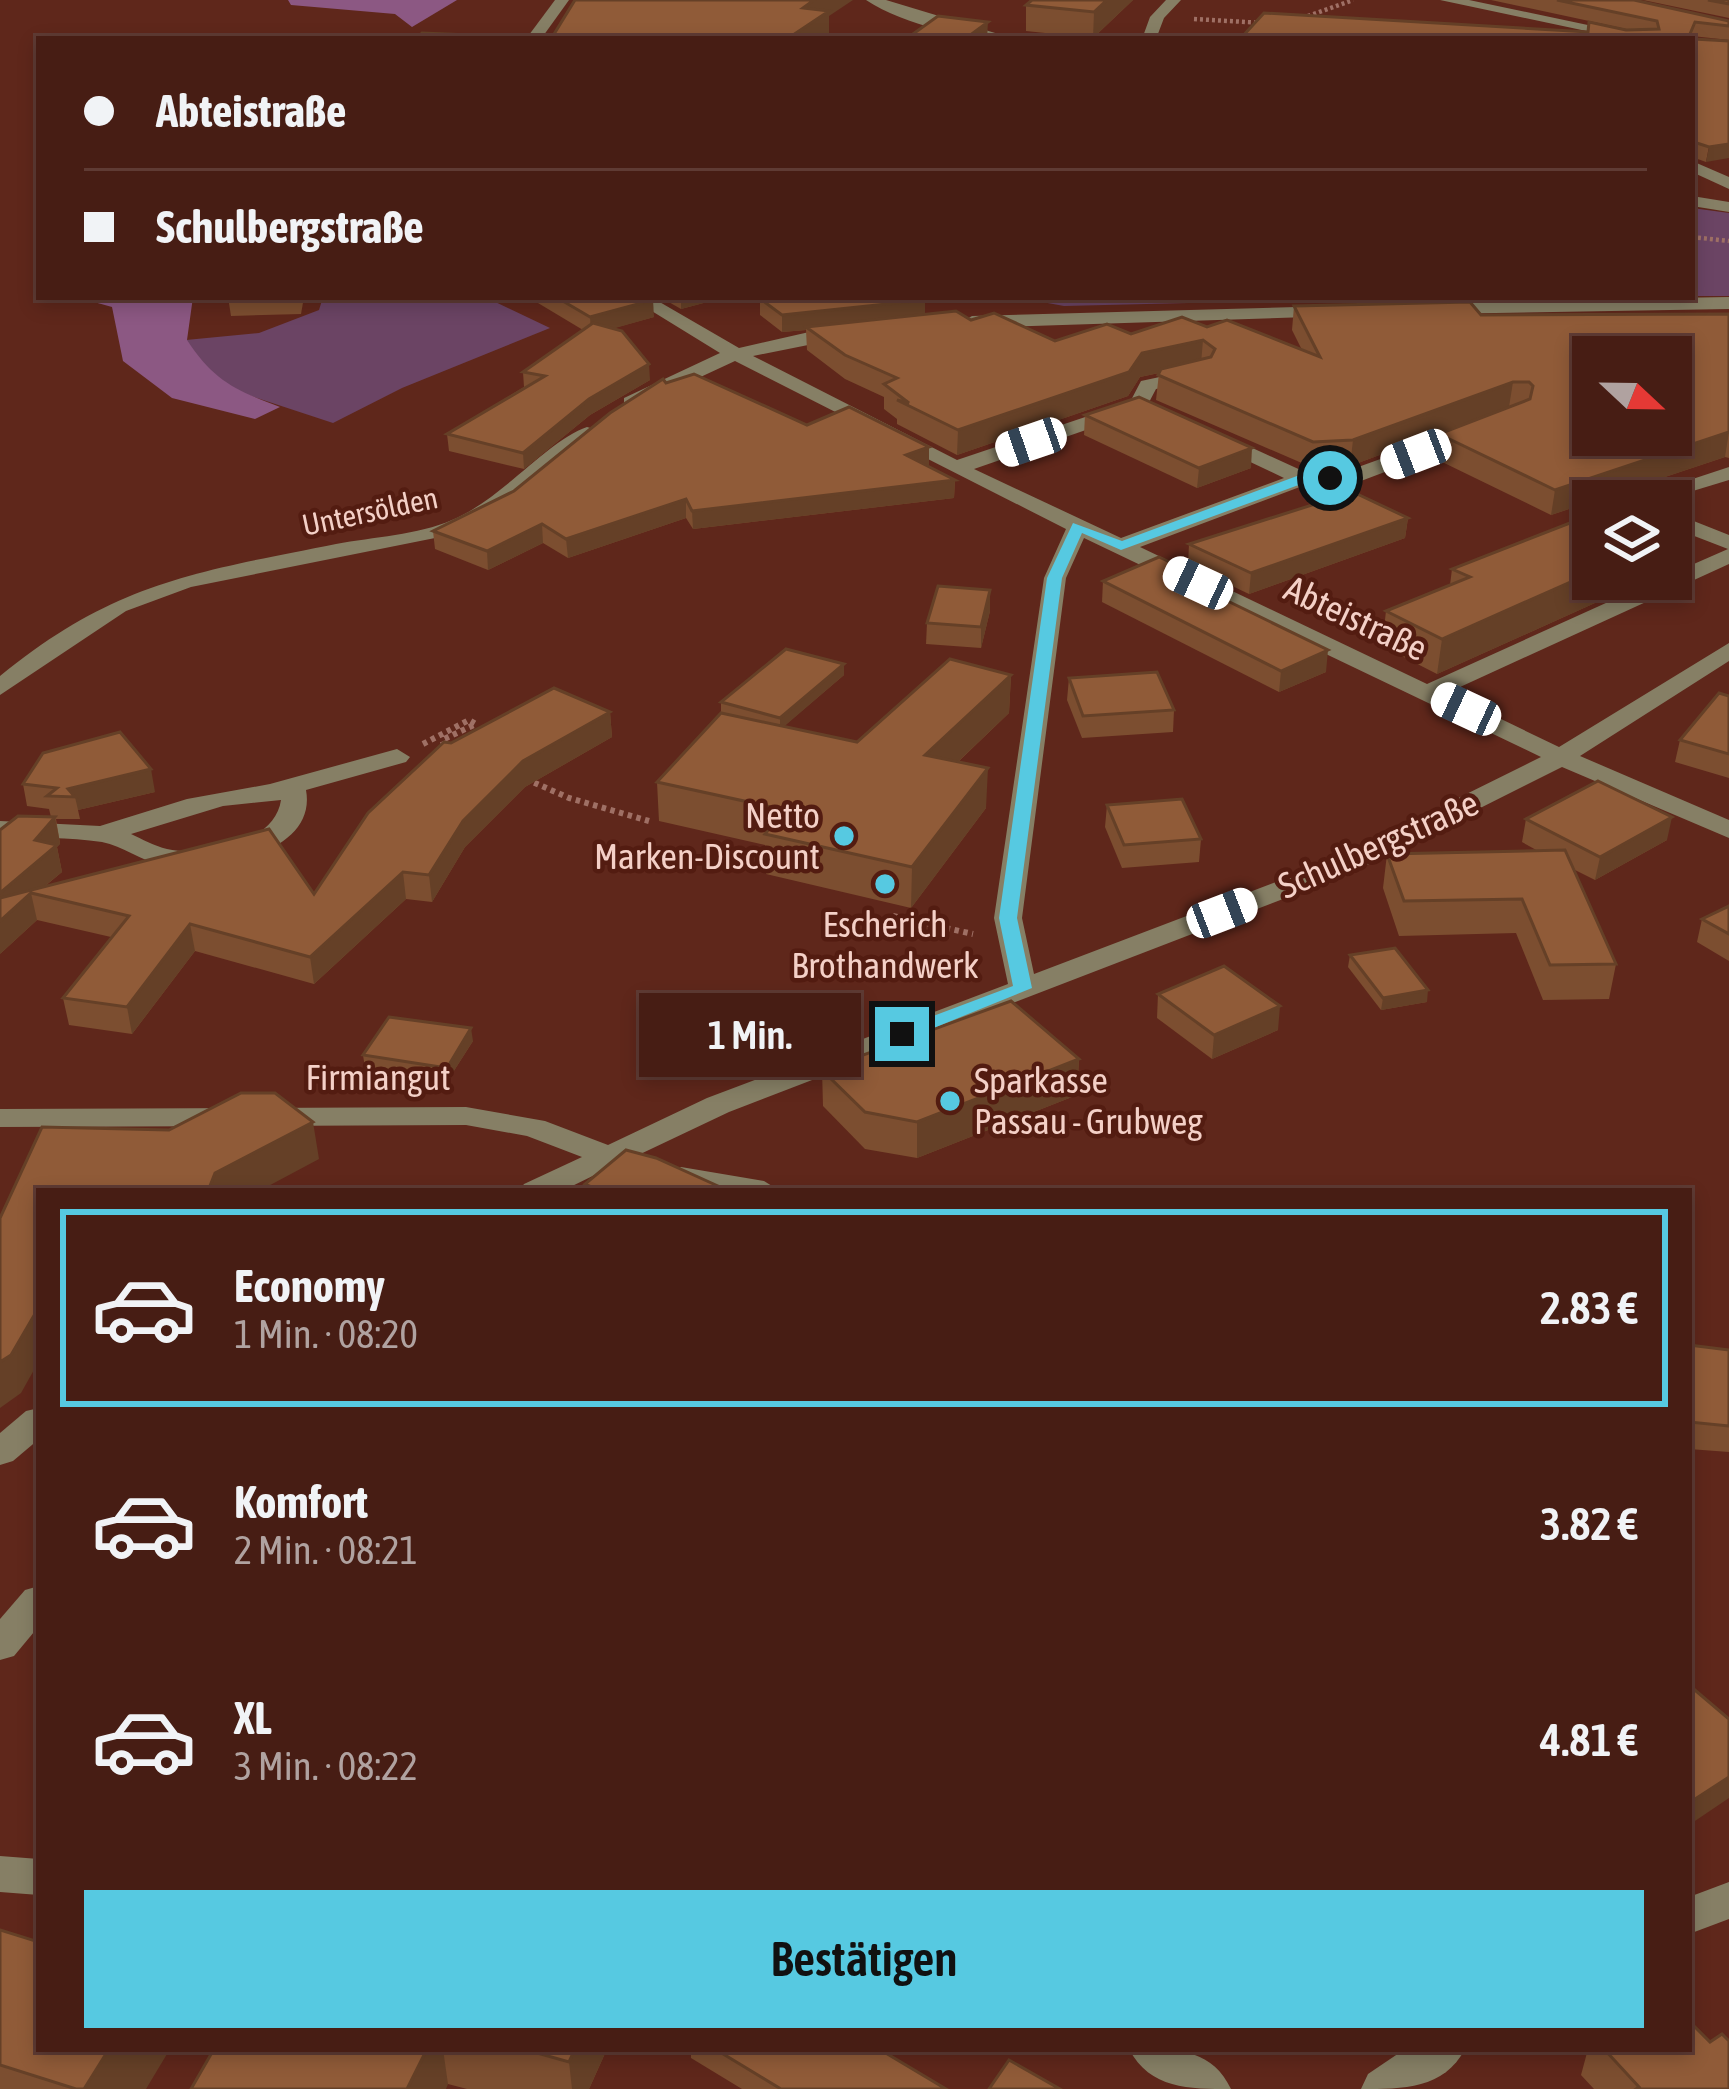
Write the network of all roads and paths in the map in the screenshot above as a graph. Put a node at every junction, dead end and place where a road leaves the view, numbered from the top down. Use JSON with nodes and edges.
{"nodes":[{"id":1,"x":562,"y":0,"type":"edge"},
{"id":2,"x":873,"y":0,"type":"edge"},
{"id":3,"x":1174,"y":0,"type":"edge"},
{"id":4,"x":1354,"y":0,"type":"edge"},
{"id":5,"x":1447,"y":0,"type":"edge"},
{"id":6,"x":1157,"y":17,"type":"junction"},
{"id":7,"x":1284,"y":22,"type":"edge"},
{"id":8,"x":1270,"y":23,"type":"edge"},
{"id":9,"x":535,"y":36,"type":"edge"},
{"id":10,"x":994,"y":36,"type":"edge"},
{"id":11,"x":1150,"y":36,"type":"edge"},
{"id":12,"x":1632,"y":36,"type":"edge"},
{"id":13,"x":1695,"y":167,"type":"edge"},
{"id":14,"x":1729,"y":184,"type":"edge"},
{"id":15,"x":1695,"y":201,"type":"edge"},
{"id":16,"x":1729,"y":207,"type":"edge"},
{"id":17,"x":1695,"y":237,"type":"edge"},
{"id":18,"x":1729,"y":241,"type":"edge"},
{"id":19,"x":643,"y":300,"type":"edge"},
{"id":20,"x":969,"y":300,"type":"edge"},
{"id":21,"x":1729,"y":303,"type":"edge"},
{"id":22,"x":1416,"y":309,"type":"edge"},
{"id":23,"x":1349,"y":311,"type":"edge"},
{"id":24,"x":988,"y":321,"type":"junction"},
{"id":25,"x":946,"y":324,"type":"edge"},
{"id":26,"x":860,"y":331,"type":"edge"},
{"id":27,"x":735,"y":356,"type":"junction"},
{"id":28,"x":1199,"y":374,"type":"edge"},
{"id":29,"x":1499,"y":422,"type":"edge"},
{"id":30,"x":1192,"y":428,"type":"edge"},
{"id":31,"x":958,"y":467,"type":"junction"},
{"id":32,"x":1729,"y":473,"type":"edge"},
{"id":33,"x":1302,"y":479,"type":"junction"},
{"id":34,"x":1692,"y":484,"type":"edge"},
{"id":35,"x":1078,"y":526,"type":"junction"},
{"id":36,"x":1692,"y":528,"type":"edge"},
{"id":37,"x":1729,"y":543,"type":"edge"},
{"id":38,"x":1121,"y":546,"type":"junction"},
{"id":39,"x":1729,"y":556,"type":"edge"},
{"id":40,"x":1729,"y":650,"type":"edge"},
{"id":41,"x":0,"y":688,"type":"edge"},
{"id":42,"x":1429,"y":692,"type":"junction"},
{"id":43,"x":465,"y":756,"type":"edge"},
{"id":44,"x":397,"y":757,"type":"joint"},
{"id":45,"x":1559,"y":758,"type":"junction"},
{"id":46,"x":520,"y":776,"type":"edge"},
{"id":47,"x":277,"y":790,"type":"junction"},
{"id":48,"x":650,"y":821,"type":"dead end"},
{"id":49,"x":0,"y":829,"type":"edge"},
{"id":50,"x":1729,"y":830,"type":"edge"},
{"id":51,"x":99,"y":835,"type":"junction"},
{"id":52,"x":893,"y":916,"type":"dead end"},
{"id":53,"x":1010,"y":943,"type":"junction"},
{"id":54,"x":1023,"y":988,"type":"junction"},
{"id":55,"x":0,"y":1118,"type":"edge"},
{"id":56,"x":605,"y":1156,"type":"junction"},
{"id":57,"x":541,"y":1188,"type":"edge"},
{"id":58,"x":732,"y":1188,"type":"edge"},
{"id":59,"x":36,"y":1422,"type":"edge"},
{"id":60,"x":0,"y":1452,"type":"edge"},
{"id":61,"x":36,"y":1603,"type":"edge"},
{"id":62,"x":0,"y":1645,"type":"edge"},
{"id":63,"x":0,"y":1874,"type":"edge"},
{"id":64,"x":36,"y":1877,"type":"edge"},
{"id":65,"x":1729,"y":1900,"type":"edge"},
{"id":66,"x":1692,"y":1915,"type":"edge"},
{"id":67,"x":1157,"y":2052,"type":"edge"},
{"id":68,"x":1438,"y":2052,"type":"edge"},
{"id":69,"x":1208,"y":2089,"type":"edge"},
{"id":70,"x":1384,"y":2089,"type":"edge"}],
"edges":[{"from":1,"to":9,"type":"street"},
{"from":2,"to":10,"type":"street"},
{"from":3,"to":6,"type":"street"},
{"from":4,"to":7,"type":"path"},
{"from":5,"to":12,"type":"street"},
{"from":6,"to":8,"type":"path"},
{"from":6,"to":11,"type":"street"},
{"from":13,"to":14,"type":"street"},
{"from":15,"to":16,"type":"street"},
{"from":17,"to":18,"type":"path"},
{"from":19,"to":27,"type":"street","name":"Abteistraße"},
{"from":20,"to":24,"type":"street"},
{"from":21,"to":22,"type":"street"},
{"from":23,"to":24,"type":"street"},
{"from":24,"to":25,"type":"street"},
{"from":26,"to":27,"type":"street","name":"Untersölden"},
{"from":27,"to":31,"type":"street","name":"Abteistraße"},
{"from":27,"to":41,"type":"street","name":"Untersölden"},
{"from":28,"to":31,"type":"street"},
{"from":29,"to":33,"type":"street"},
{"from":30,"to":33,"type":"street"},
{"from":31,"to":35,"type":"street","name":"Abteistraße"},
{"from":32,"to":34,"type":"street"},
{"from":33,"to":38,"type":"street"},
{"from":35,"to":38,"type":"street","name":"Abteistraße"},
{"from":35,"to":53,"type":"street"},
{"from":36,"to":37,"type":"street"},
{"from":38,"to":42,"type":"street","name":"Abteistraße"},
{"from":39,"to":42,"type":"street"},
{"from":40,"to":45,"type":"street","name":"Schulbergstraße"},
{"from":42,"to":45,"type":"street","name":"Abteistraße"},
{"from":43,"to":44,"type":"path"},
{"from":44,"to":47,"type":"street"},
{"from":45,"to":50,"type":"street","name":"Abteistraße"},
{"from":45,"to":54,"type":"street","name":"Schulbergstraße"},
{"from":46,"to":48,"type":"path"},
{"from":47,"to":51,"type":"street"},
{"from":47,"to":51,"type":"street"},
{"from":49,"to":51,"type":"street"},
{"from":52,"to":53,"type":"path"},
{"from":53,"to":54,"type":"street"},
{"from":54,"to":56,"type":"street","name":"Schulbergstraße"},
{"from":55,"to":56,"type":"street","name":"Firmiangut"},
{"from":56,"to":57,"type":"street","name":"Schulbergstraße"},
{"from":56,"to":58,"type":"street"},
{"from":59,"to":60,"type":"street"},
{"from":61,"to":62,"type":"street"},
{"from":63,"to":64,"type":"street"},
{"from":65,"to":66,"type":"street"},
{"from":67,"to":69,"type":"street"},
{"from":68,"to":70,"type":"street"}]}
